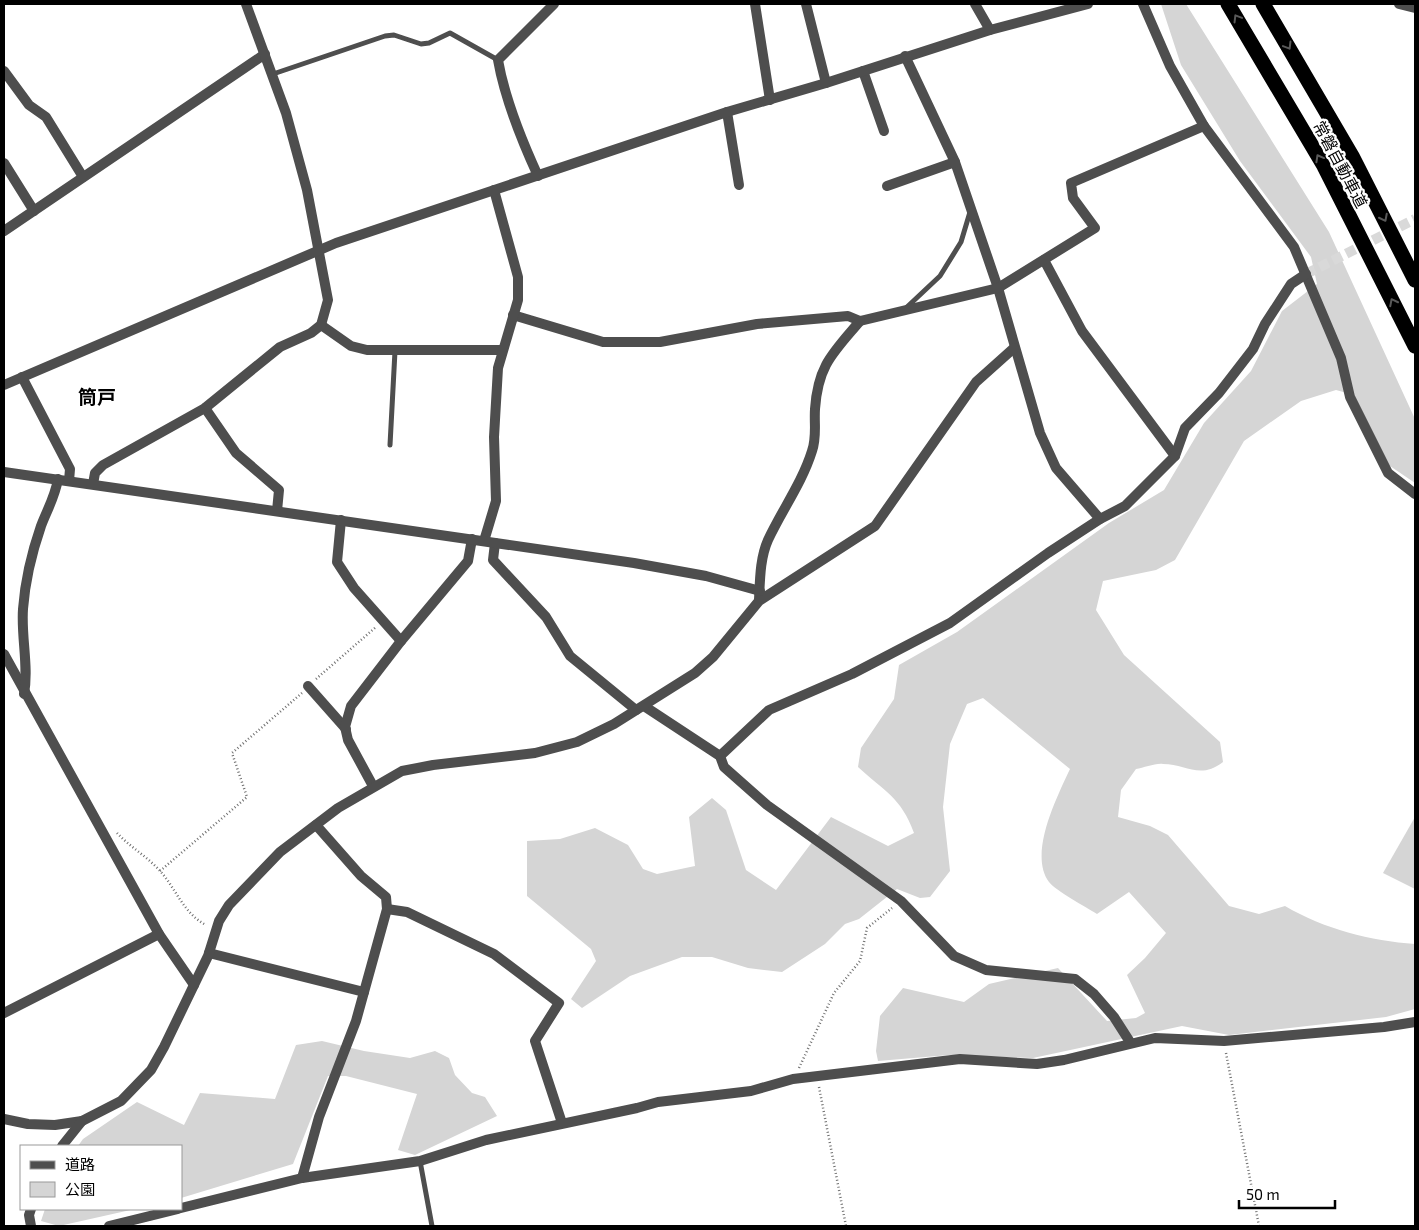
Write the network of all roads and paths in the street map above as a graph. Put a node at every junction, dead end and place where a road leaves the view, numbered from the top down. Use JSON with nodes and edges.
{"nodes":[{"id":1,"x":246,"y":4,"type":"edge"},
{"id":2,"x":554,"y":4,"type":"edge"},
{"id":3,"x":755,"y":4,"type":"edge"},
{"id":4,"x":806,"y":4,"type":"edge"},
{"id":5,"x":975,"y":4,"type":"edge"},
{"id":6,"x":1088,"y":4,"type":"edge"},
{"id":7,"x":1142,"y":4,"type":"edge"},
{"id":8,"x":1228,"y":4,"type":"edge"},
{"id":9,"x":1263,"y":4,"type":"edge"},
{"id":10,"x":1398,"y":4,"type":"edge"},
{"id":11,"x":1415,"y":8,"type":"edge"},
{"id":12,"x":990,"y":30,"type":"junction"},
{"id":13,"x":265,"y":54,"type":"junction"},
{"id":14,"x":904,"y":56,"type":"junction"},
{"id":15,"x":498,"y":60,"type":"junction"},
{"id":16,"x":4,"y":70,"type":"edge"},
{"id":17,"x":864,"y":71,"type":"junction"},
{"id":18,"x":273,"y":74,"type":"junction"},
{"id":19,"x":826,"y":83,"type":"junction"},
{"id":20,"x":770,"y":100,"type":"junction"},
{"id":21,"x":727,"y":112,"type":"junction"},
{"id":22,"x":1204,"y":126,"type":"junction"},
{"id":23,"x":884,"y":131,"type":"dead end"},
{"id":24,"x":955,"y":162,"type":"junction"},
{"id":25,"x":4,"y":163,"type":"edge"},
{"id":26,"x":538,"y":176,"type":"junction"},
{"id":27,"x":83,"y":177,"type":"junction"},
{"id":28,"x":739,"y":185,"type":"dead end"},
{"id":29,"x":887,"y":186,"type":"dead end"},
{"id":30,"x":494,"y":190,"type":"junction"},
{"id":31,"x":971,"y":209,"type":"junction"},
{"id":32,"x":34,"y":211,"type":"junction"},
{"id":33,"x":4,"y":231,"type":"edge"},
{"id":34,"x":319,"y":250,"type":"junction"},
{"id":35,"x":1044,"y":260,"type":"junction"},
{"id":36,"x":1306,"y":274,"type":"junction"},
{"id":37,"x":1415,"y":280,"type":"edge"},
{"id":38,"x":998,"y":288,"type":"junction"},
{"id":39,"x":902,"y":311,"type":"junction"},
{"id":40,"x":513,"y":315,"type":"junction"},
{"id":41,"x":860,"y":320,"type":"junction"},
{"id":42,"x":321,"y":325,"type":"junction"},
{"id":43,"x":1415,"y":346,"type":"edge"},
{"id":44,"x":1014,"y":348,"type":"junction"},
{"id":45,"x":395,"y":350,"type":"junction"},
{"id":46,"x":502,"y":350,"type":"junction"},
{"id":47,"x":22,"y":377,"type":"junction"},
{"id":48,"x":4,"y":385,"type":"edge"},
{"id":49,"x":205,"y":408,"type":"junction"},
{"id":50,"x":390,"y":445,"type":"dead end"},
{"id":51,"x":1175,"y":456,"type":"junction"},
{"id":52,"x":4,"y":472,"type":"edge"},
{"id":53,"x":64,"y":480,"type":"junction"},
{"id":54,"x":93,"y":484,"type":"junction"},
{"id":55,"x":1415,"y":494,"type":"edge"},
{"id":56,"x":277,"y":511,"type":"junction"},
{"id":57,"x":1100,"y":519,"type":"junction"},
{"id":58,"x":341,"y":520,"type":"junction"},
{"id":59,"x":472,"y":539,"type":"junction"},
{"id":60,"x":484,"y":541,"type":"junction"},
{"id":61,"x":495,"y":543,"type":"junction"},
{"id":62,"x":759,"y":596,"type":"junction"},
{"id":63,"x":383,"y":621,"type":"junction"},
{"id":64,"x":401,"y":641,"type":"junction"},
{"id":65,"x":4,"y":654,"type":"edge"},
{"id":66,"x":308,"y":686,"type":"junction"},
{"id":67,"x":24,"y":694,"type":"junction"},
{"id":68,"x":640,"y":708,"type":"junction"},
{"id":69,"x":346,"y":729,"type":"junction"},
{"id":70,"x":720,"y":756,"type":"junction"},
{"id":71,"x":373,"y":786,"type":"junction"},
{"id":72,"x":316,"y":825,"type":"junction"},
{"id":73,"x":111,"y":826,"type":"dead end"},
{"id":74,"x":160,"y":871,"type":"junction"},
{"id":75,"x":901,"y":901,"type":"junction"},
{"id":76,"x":387,"y":908,"type":"junction"},
{"id":77,"x":216,"y":930,"type":"junction"},
{"id":78,"x":159,"y":934,"type":"junction"},
{"id":79,"x":209,"y":953,"type":"junction"},
{"id":80,"x":194,"y":985,"type":"junction"},
{"id":81,"x":364,"y":992,"type":"junction"},
{"id":82,"x":4,"y":1013,"type":"edge"},
{"id":83,"x":1415,"y":1022,"type":"edge"},
{"id":84,"x":1224,"y":1041,"type":"junction"},
{"id":85,"x":1130,"y":1042,"type":"junction"},
{"id":86,"x":816,"y":1076,"type":"junction"},
{"id":87,"x":793,"y":1079,"type":"junction"},
{"id":88,"x":4,"y":1119,"type":"edge"},
{"id":89,"x":82,"y":1121,"type":"junction"},
{"id":90,"x":562,"y":1123,"type":"junction"},
{"id":91,"x":63,"y":1145,"type":"edge"},
{"id":92,"x":420,"y":1161,"type":"junction"},
{"id":93,"x":302,"y":1178,"type":"junction"},
{"id":94,"x":182,"y":1208,"type":"edge"},
{"id":95,"x":31,"y":1210,"type":"edge"},
{"id":96,"x":172,"y":1210,"type":"edge"},
{"id":97,"x":32,"y":1226,"type":"edge"},
{"id":98,"x":108,"y":1226,"type":"edge"},
{"id":99,"x":432,"y":1226,"type":"edge"},
{"id":100,"x":846,"y":1226,"type":"edge"},
{"id":101,"x":1259,"y":1226,"type":"edge"}],
"edges":[{"from":1,"to":13,"type":"street"},
{"from":2,"to":15,"type":"street"},
{"from":3,"to":20,"type":"street"},
{"from":4,"to":19,"type":"street"},
{"from":5,"to":12,"type":"street"},
{"from":6,"to":12,"type":"street"},
{"from":7,"to":22,"type":"street"},
{"from":43,"to":8,"type":"highway","name":"常磐自動車道","one_way":true},
{"from":9,"to":37,"type":"highway","name":"常磐自動車道","one_way":true},
{"from":10,"to":11,"type":"street"},
{"from":12,"to":14,"type":"street"},
{"from":13,"to":18,"type":"street"},
{"from":13,"to":27,"type":"street"},
{"from":14,"to":17,"type":"street"},
{"from":14,"to":24,"type":"street"},
{"from":15,"to":18,"type":"lane"},
{"from":15,"to":26,"type":"street"},
{"from":16,"to":27,"type":"street"},
{"from":17,"to":19,"type":"street"},
{"from":17,"to":23,"type":"street"},
{"from":18,"to":34,"type":"street"},
{"from":19,"to":20,"type":"street"},
{"from":20,"to":21,"type":"street"},
{"from":21,"to":26,"type":"street"},
{"from":21,"to":28,"type":"street"},
{"from":22,"to":35,"type":"street"},
{"from":22,"to":36,"type":"street"},
{"from":24,"to":29,"type":"street"},
{"from":24,"to":31,"type":"street"},
{"from":25,"to":32,"type":"street"},
{"from":26,"to":30,"type":"street"},
{"from":27,"to":32,"type":"street"},
{"from":30,"to":34,"type":"street"},
{"from":30,"to":40,"type":"street"},
{"from":31,"to":38,"type":"street"},
{"from":31,"to":39,"type":"lane"},
{"from":32,"to":33,"type":"street"},
{"from":34,"to":42,"type":"street"},
{"from":34,"to":47,"type":"street"},
{"from":35,"to":38,"type":"street"},
{"from":35,"to":51,"type":"street"},
{"from":36,"to":51,"type":"street"},
{"from":36,"to":55,"type":"street"},
{"from":38,"to":39,"type":"street"},
{"from":38,"to":44,"type":"street"},
{"from":39,"to":41,"type":"street"},
{"from":40,"to":41,"type":"street"},
{"from":40,"to":46,"type":"street"},
{"from":41,"to":62,"type":"street"},
{"from":42,"to":45,"type":"street"},
{"from":42,"to":49,"type":"street"},
{"from":44,"to":57,"type":"street"},
{"from":44,"to":62,"type":"street"},
{"from":45,"to":46,"type":"street"},
{"from":45,"to":50,"type":"lane"},
{"from":46,"to":60,"type":"street"},
{"from":47,"to":48,"type":"street"},
{"from":47,"to":53,"type":"street"},
{"from":49,"to":54,"type":"street"},
{"from":49,"to":56,"type":"street"},
{"from":51,"to":57,"type":"street"},
{"from":52,"to":53,"type":"street"},
{"from":53,"to":54,"type":"street"},
{"from":53,"to":67,"type":"street"},
{"from":54,"to":56,"type":"street"},
{"from":56,"to":58,"type":"street"},
{"from":57,"to":70,"type":"street"},
{"from":58,"to":59,"type":"street"},
{"from":58,"to":63,"type":"street"},
{"from":59,"to":60,"type":"street"},
{"from":59,"to":64,"type":"street"},
{"from":60,"to":61,"type":"street"},
{"from":61,"to":62,"type":"street"},
{"from":61,"to":68,"type":"street"},
{"from":62,"to":68,"type":"street"},
{"from":63,"to":64,"type":"street"},
{"from":63,"to":66,"type":"path"},
{"from":64,"to":69,"type":"street"},
{"from":65,"to":67,"type":"street"},
{"from":66,"to":69,"type":"street"},
{"from":66,"to":74,"type":"path"},
{"from":67,"to":78,"type":"street"},
{"from":68,"to":70,"type":"street"},
{"from":68,"to":71,"type":"street"},
{"from":69,"to":71,"type":"street"},
{"from":70,"to":75,"type":"street"},
{"from":71,"to":72,"type":"street"},
{"from":72,"to":76,"type":"street"},
{"from":72,"to":77,"type":"street"},
{"from":73,"to":74,"type":"path"},
{"from":74,"to":77,"type":"path"},
{"from":75,"to":85,"type":"street"},
{"from":75,"to":87,"type":"path"},
{"from":76,"to":81,"type":"street"},
{"from":76,"to":90,"type":"street"},
{"from":77,"to":79,"type":"street"},
{"from":78,"to":80,"type":"street"},
{"from":78,"to":82,"type":"street"},
{"from":79,"to":80,"type":"street"},
{"from":79,"to":81,"type":"street"},
{"from":80,"to":89,"type":"street"},
{"from":81,"to":93,"type":"street"},
{"from":83,"to":84,"type":"street"},
{"from":84,"to":85,"type":"street"},
{"from":84,"to":101,"type":"path"},
{"from":85,"to":86,"type":"street"},
{"from":86,"to":87,"type":"street"},
{"from":86,"to":100,"type":"path"},
{"from":87,"to":90,"type":"street"},
{"from":88,"to":89,"type":"street"},
{"from":89,"to":91,"type":"street"},
{"from":90,"to":92,"type":"street"},
{"from":92,"to":93,"type":"street"},
{"from":92,"to":99,"type":"lane"},
{"from":93,"to":94,"type":"street"},
{"from":95,"to":97,"type":"street"},
{"from":96,"to":98,"type":"street"}]}
